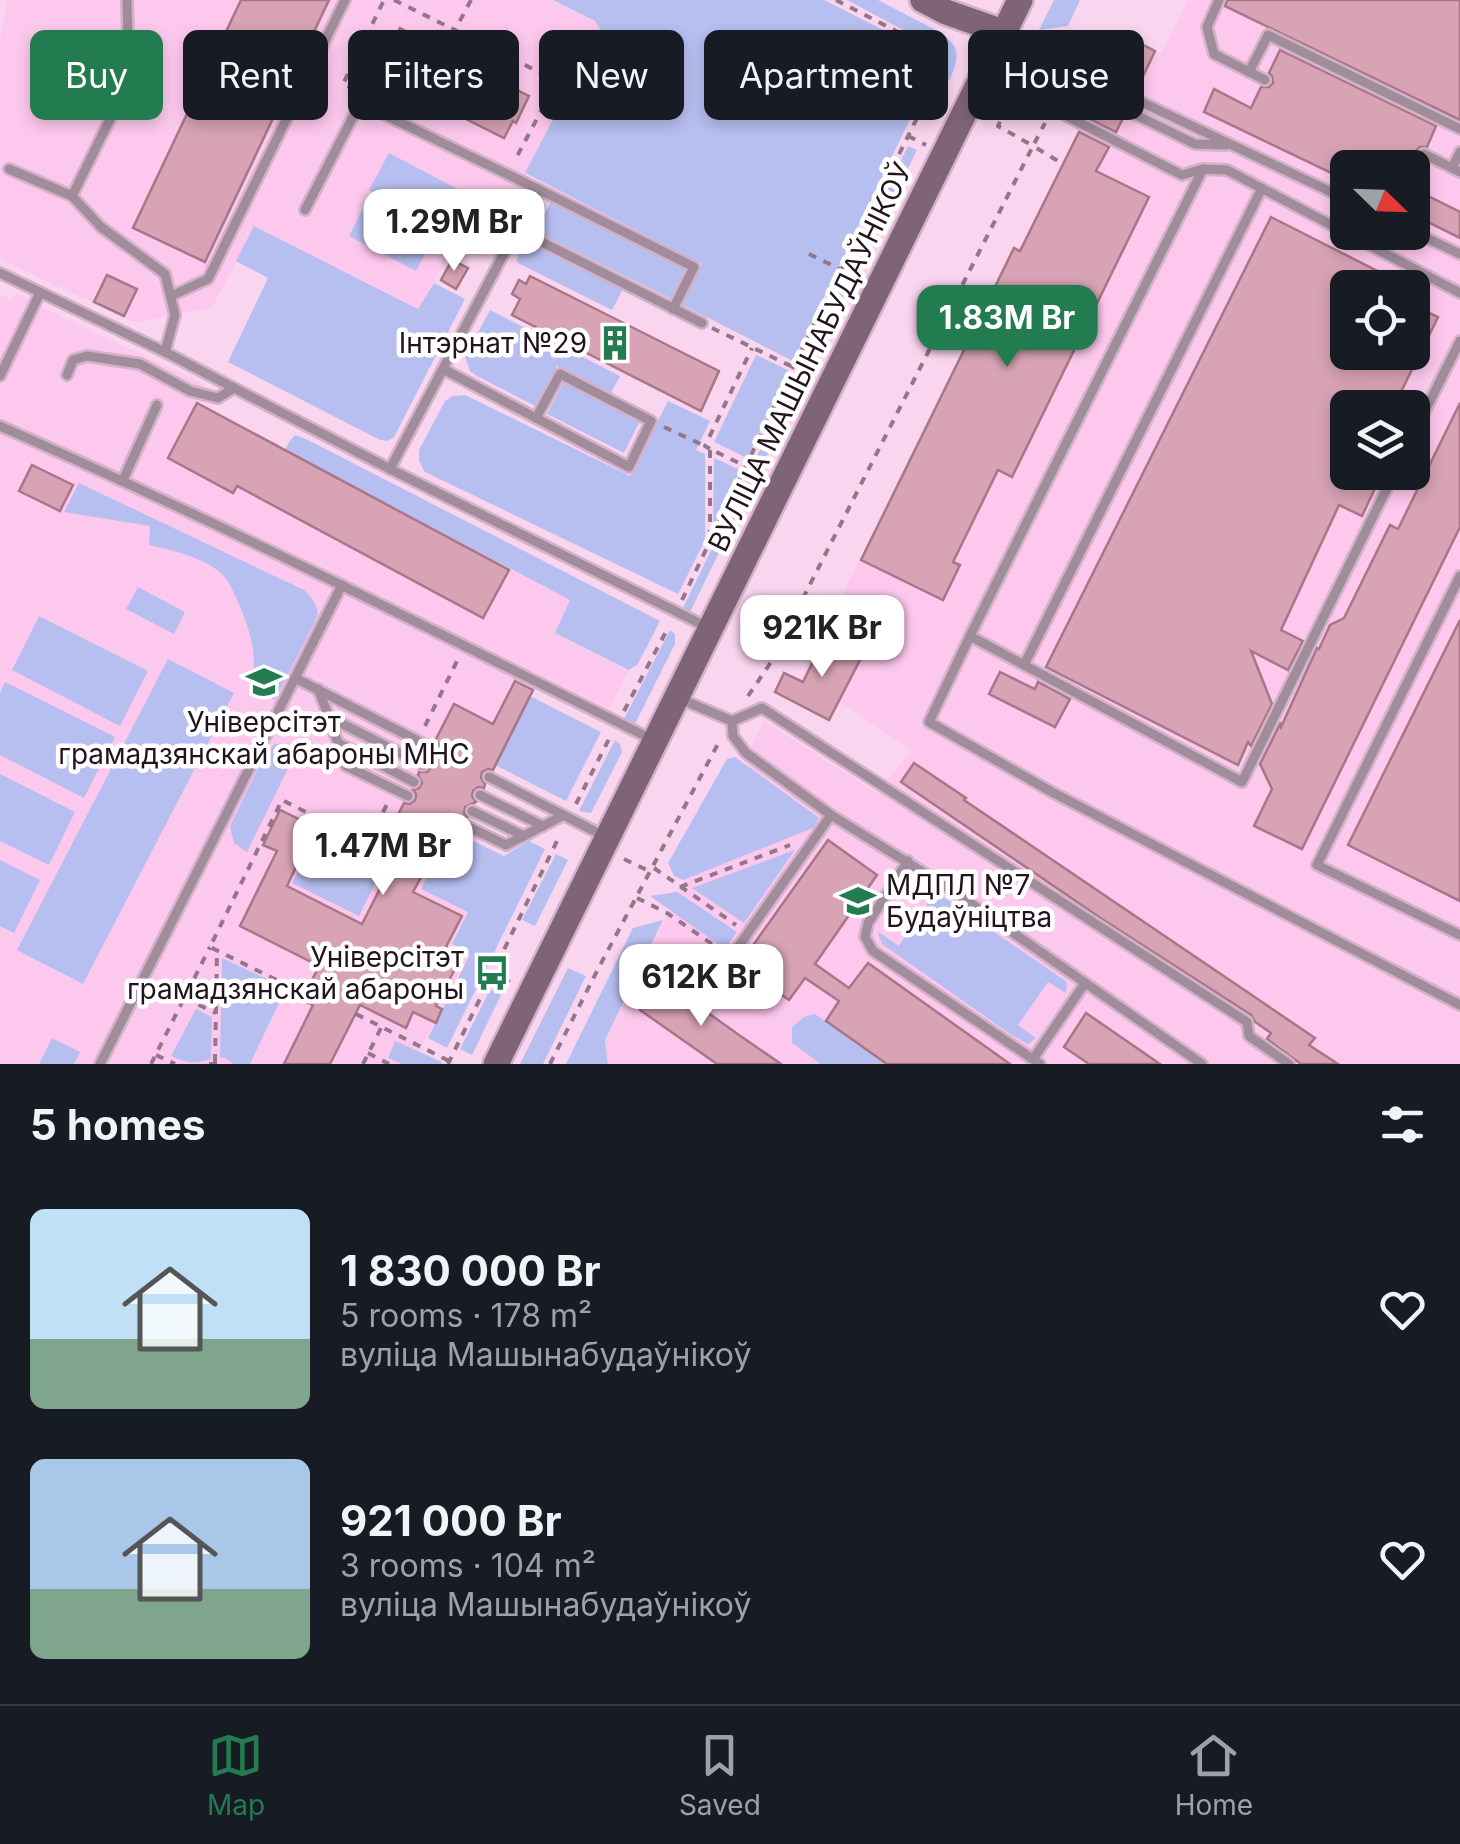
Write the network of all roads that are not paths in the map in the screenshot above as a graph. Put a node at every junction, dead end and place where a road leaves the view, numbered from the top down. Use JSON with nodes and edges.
{"nodes":[{"id":1,"x":128,"y":0,"type":"edge"},
{"id":2,"x":345,"y":0,"type":"edge"},
{"id":3,"x":923,"y":0,"type":"edge"},
{"id":4,"x":967,"y":0,"type":"edge"},
{"id":5,"x":1020,"y":0,"type":"edge"},
{"id":6,"x":1219,"y":0,"type":"edge"},
{"id":7,"x":993,"y":30,"type":"edge"},
{"id":8,"x":1004,"y":30,"type":"edge"},
{"id":9,"x":1015,"y":30,"type":"edge"},
{"id":10,"x":1249,"y":72,"type":"junction"},
{"id":11,"x":1265,"y":80,"type":"dead end"},
{"id":12,"x":1144,"y":104,"type":"edge"},
{"id":13,"x":1144,"y":119,"type":"edge"},
{"id":14,"x":972,"y":120,"type":"edge"},
{"id":15,"x":1074,"y":120,"type":"edge"},
{"id":16,"x":1460,"y":128,"type":"edge"},
{"id":17,"x":1232,"y":145,"type":"junction"},
{"id":18,"x":1460,"y":152,"type":"edge"},
{"id":19,"x":1430,"y":157,"type":"edge"},
{"id":20,"x":9,"y":169,"type":"dead end"},
{"id":21,"x":1203,"y":169,"type":"junction"},
{"id":22,"x":1456,"y":170,"type":"edge"},
{"id":23,"x":1262,"y":188,"type":"junction"},
{"id":24,"x":538,"y":189,"type":"junction"},
{"id":25,"x":1330,"y":191,"type":"edge"},
{"id":26,"x":72,"y":196,"type":"junction"},
{"id":27,"x":305,"y":210,"type":"dead end"},
{"id":28,"x":516,"y":230,"type":"junction"},
{"id":29,"x":1430,"y":240,"type":"edge"},
{"id":30,"x":1460,"y":254,"type":"edge"},
{"id":31,"x":0,"y":273,"type":"edge"},
{"id":32,"x":40,"y":293,"type":"junction"},
{"id":33,"x":1460,"y":293,"type":"edge"},
{"id":34,"x":171,"y":296,"type":"junction"},
{"id":35,"x":673,"y":309,"type":"junction"},
{"id":36,"x":702,"y":323,"type":"road end"},
{"id":37,"x":1460,"y":341,"type":"edge"},
{"id":38,"x":164,"y":352,"type":"junction"},
{"id":39,"x":443,"y":370,"type":"junction"},
{"id":40,"x":66,"y":375,"type":"dead end"},
{"id":41,"x":0,"y":376,"type":"edge"},
{"id":42,"x":234,"y":388,"type":"junction"},
{"id":43,"x":1430,"y":401,"type":"edge"},
{"id":44,"x":157,"y":405,"type":"dead end"},
{"id":45,"x":536,"y":418,"type":"junction"},
{"id":46,"x":0,"y":426,"type":"edge"},
{"id":47,"x":390,"y":470,"type":"junction"},
{"id":48,"x":123,"y":480,"type":"junction"},
{"id":49,"x":1386,"y":490,"type":"edge"},
{"id":50,"x":1460,"y":576,"type":"edge"},
{"id":51,"x":342,"y":585,"type":"junction"},
{"id":52,"x":710,"y":628,"type":"junction"},
{"id":53,"x":970,"y":636,"type":"junction"},
{"id":54,"x":1024,"y":665,"type":"junction"},
{"id":55,"x":295,"y":678,"type":"junction"},
{"id":56,"x":318,"y":689,"type":"junction"},
{"id":57,"x":676,"y":698,"type":"junction"},
{"id":58,"x":329,"y":717,"type":"junction"},
{"id":59,"x":732,"y":721,"type":"junction"},
{"id":60,"x":655,"y":741,"type":"junction"},
{"id":61,"x":338,"y":743,"type":"junction"},
{"id":62,"x":432,"y":748,"type":"dead end"},
{"id":63,"x":423,"y":765,"type":"dead end"},
{"id":64,"x":489,"y":778,"type":"dead end"},
{"id":65,"x":414,"y":782,"type":"dead end"},
{"id":66,"x":480,"y":795,"type":"dead end"},
{"id":67,"x":408,"y":796,"type":"dead end"},
{"id":68,"x":472,"y":811,"type":"dead end"},
{"id":69,"x":831,"y":816,"type":"junction"},
{"id":70,"x":565,"y":818,"type":"junction"},
{"id":71,"x":465,"y":825,"type":"dead end"},
{"id":72,"x":543,"y":826,"type":"junction"},
{"id":73,"x":524,"y":836,"type":"junction"},
{"id":74,"x":608,"y":838,"type":"junction"},
{"id":75,"x":908,"y":862,"type":"junction"},
{"id":76,"x":1460,"y":936,"type":"edge"},
{"id":77,"x":728,"y":960,"type":"road end"},
{"id":78,"x":1085,"y":983,"type":"junction"},
{"id":79,"x":1460,"y":1005,"type":"edge"},
{"id":80,"x":1036,"y":1062,"type":"edge"},
{"id":81,"x":100,"y":1064,"type":"edge"},
{"id":82,"x":496,"y":1064,"type":"edge"},
{"id":83,"x":1202,"y":1064,"type":"edge"},
{"id":84,"x":1289,"y":1064,"type":"edge"}],
"edges":[{"from":1,"to":26,"type":"lane"},
{"from":2,"to":34,"type":"lane"},
{"from":3,"to":7,"type":"main road"},
{"from":4,"to":8,"type":"main road"},
{"from":5,"to":9,"type":"main road","name":"ВУЛІЦА МАШЫНАБУДАЎНІКОЎ"},
{"from":6,"to":10,"type":"lane"},
{"from":10,"to":11,"type":"lane"},
{"from":10,"to":16,"type":"lane"},
{"from":12,"to":17,"type":"lane"},
{"from":13,"to":17,"type":"lane"},
{"from":14,"to":52,"type":"main road","name":"ВУЛІЦА МАШЫНАБУДАЎНІКОЎ"},
{"from":15,"to":21,"type":"lane"},
{"from":17,"to":25,"type":"lane"},
{"from":18,"to":22,"type":"lane"},
{"from":19,"to":22,"type":"lane"},
{"from":20,"to":26,"type":"lane"},
{"from":21,"to":23,"type":"lane"},
{"from":21,"to":53,"type":"lane"},
{"from":23,"to":33,"type":"lane"},
{"from":23,"to":54,"type":"lane"},
{"from":24,"to":27,"type":"lane"},
{"from":24,"to":28,"type":"lane"},
{"from":24,"to":35,"type":"lane"},
{"from":26,"to":34,"type":"lane"},
{"from":28,"to":35,"type":"lane"},
{"from":28,"to":39,"type":"lane"},
{"from":29,"to":30,"type":"lane"},
{"from":31,"to":32,"type":"lane"},
{"from":32,"to":38,"type":"lane"},
{"from":32,"to":41,"type":"lane"},
{"from":34,"to":38,"type":"lane"},
{"from":35,"to":36,"type":"lane"},
{"from":37,"to":43,"type":"lane"},
{"from":38,"to":42,"type":"lane"},
{"from":39,"to":45,"type":"lane"},
{"from":39,"to":47,"type":"lane"},
{"from":40,"to":42,"type":"lane"},
{"from":42,"to":47,"type":"lane"},
{"from":44,"to":48,"type":"lane"},
{"from":45,"to":45,"type":"lane"},
{"from":46,"to":48,"type":"lane"},
{"from":47,"to":52,"type":"lane"},
{"from":48,"to":51,"type":"lane"},
{"from":49,"to":54,"type":"lane"},
{"from":50,"to":76,"type":"lane"},
{"from":51,"to":55,"type":"lane"},
{"from":51,"to":60,"type":"lane"},
{"from":52,"to":57,"type":"main road","name":"ВУЛІЦА МАШЫНАБУДАЎНІКОЎ"},
{"from":53,"to":54,"type":"lane"},
{"from":53,"to":79,"type":"lane"},
{"from":55,"to":56,"type":"lane"},
{"from":55,"to":81,"type":"lane"},
{"from":56,"to":58,"type":"lane"},
{"from":56,"to":62,"type":"lane"},
{"from":57,"to":59,"type":"lane"},
{"from":57,"to":60,"type":"main road","name":"ВУЛІЦА МАШЫНАБУДАЎНІКОЎ"},
{"from":58,"to":61,"type":"lane"},
{"from":58,"to":63,"type":"lane"},
{"from":59,"to":69,"type":"lane"},
{"from":59,"to":84,"type":"lane"},
{"from":60,"to":74,"type":"main road","name":"ВУЛІЦА МАШЫНАБУДАЎНІКОЎ"},
{"from":61,"to":65,"type":"lane"},
{"from":61,"to":67,"type":"lane"},
{"from":64,"to":70,"type":"lane"},
{"from":66,"to":72,"type":"lane"},
{"from":68,"to":73,"type":"lane"},
{"from":69,"to":75,"type":"lane"},
{"from":69,"to":77,"type":"lane"},
{"from":70,"to":72,"type":"lane"},
{"from":70,"to":74,"type":"lane"},
{"from":71,"to":73,"type":"lane"},
{"from":72,"to":73,"type":"lane"},
{"from":74,"to":82,"type":"main road","name":"ВУЛІЦА МАШЫНАБУДАЎНІКОЎ"},
{"from":75,"to":78,"type":"lane"},
{"from":75,"to":80,"type":"lane"},
{"from":78,"to":80,"type":"lane"},
{"from":78,"to":83,"type":"lane"}]}
